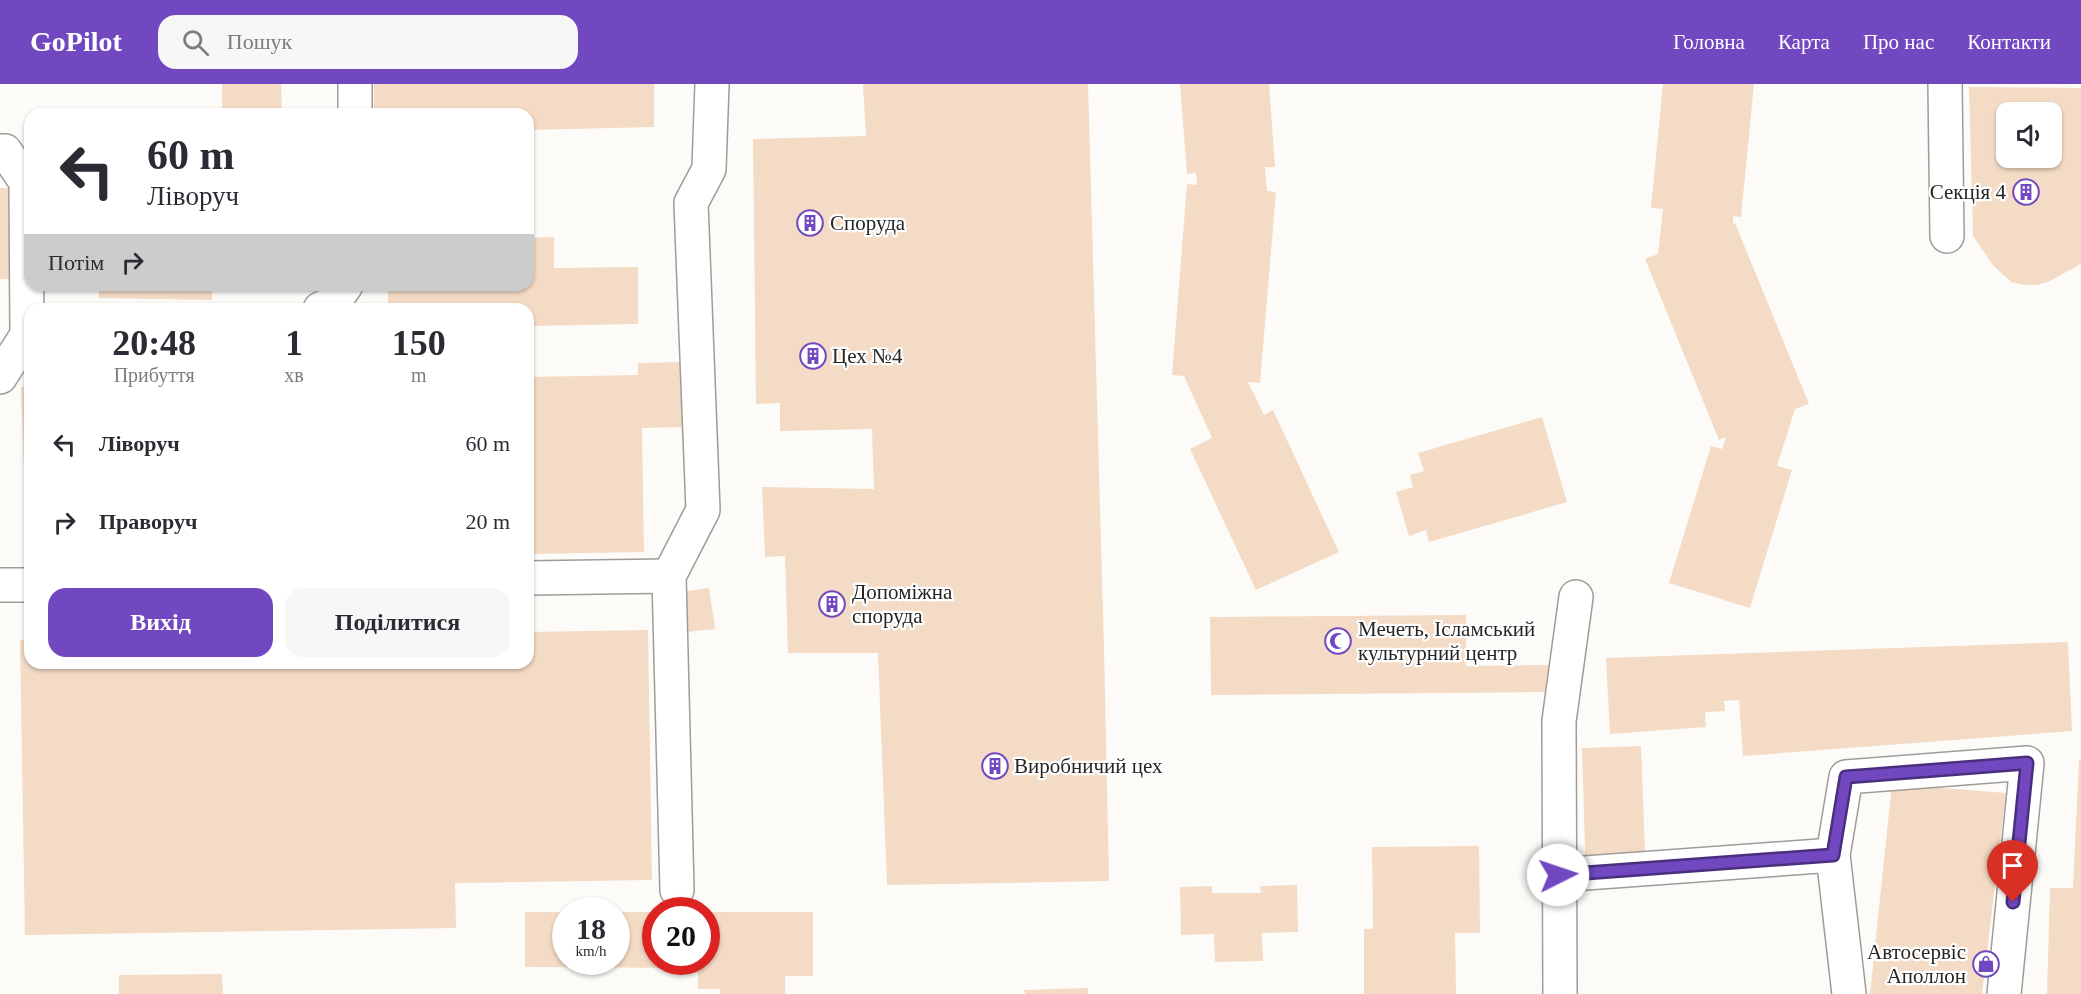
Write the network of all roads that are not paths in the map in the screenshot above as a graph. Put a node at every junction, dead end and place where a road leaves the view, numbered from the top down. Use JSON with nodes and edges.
{"nodes":[{"id":1,"x":355,"y":84,"type":"edge"},
{"id":2,"x":712,"y":84,"type":"edge"},
{"id":3,"x":1945,"y":84,"type":"edge"},
{"id":4,"x":355,"y":108,"type":"edge"},
{"id":5,"x":0,"y":151,"type":"edge"},
{"id":6,"x":24,"y":179,"type":"edge"},
{"id":7,"x":1947,"y":236,"type":"dead end"},
{"id":8,"x":342,"y":291,"type":"edge"},
{"id":9,"x":332,"y":303,"type":"edge"},
{"id":10,"x":24,"y":342,"type":"edge"},
{"id":11,"x":0,"y":377,"type":"edge"},
{"id":12,"x":669,"y":576,"type":"junction"},
{"id":13,"x":534,"y":578,"type":"edge"},
{"id":14,"x":0,"y":585,"type":"edge"},
{"id":15,"x":24,"y":585,"type":"edge"},
{"id":16,"x":1576,"y":597,"type":"dead end"},
{"id":17,"x":1833,"y":855,"type":"junction"},
{"id":18,"x":1558,"y":875,"type":"junction"},
{"id":19,"x":677,"y":890,"type":"dead end"},
{"id":20,"x":1560,"y":994,"type":"edge"},
{"id":21,"x":1849,"y":994,"type":"edge"},
{"id":22,"x":2004,"y":994,"type":"edge"}],
"edges":[{"from":1,"to":4,"type":"street"},
{"from":2,"to":12,"type":"street"},
{"from":3,"to":7,"type":"street"},
{"from":5,"to":6,"type":"street"},
{"from":8,"to":9,"type":"street"},
{"from":10,"to":11,"type":"street"},
{"from":12,"to":13,"type":"street"},
{"from":12,"to":19,"type":"street"},
{"from":14,"to":15,"type":"street"},
{"from":16,"to":18,"type":"street"},
{"from":17,"to":18,"type":"street"},
{"from":17,"to":21,"type":"street"},
{"from":17,"to":22,"type":"street"},
{"from":18,"to":20,"type":"street"}]}
